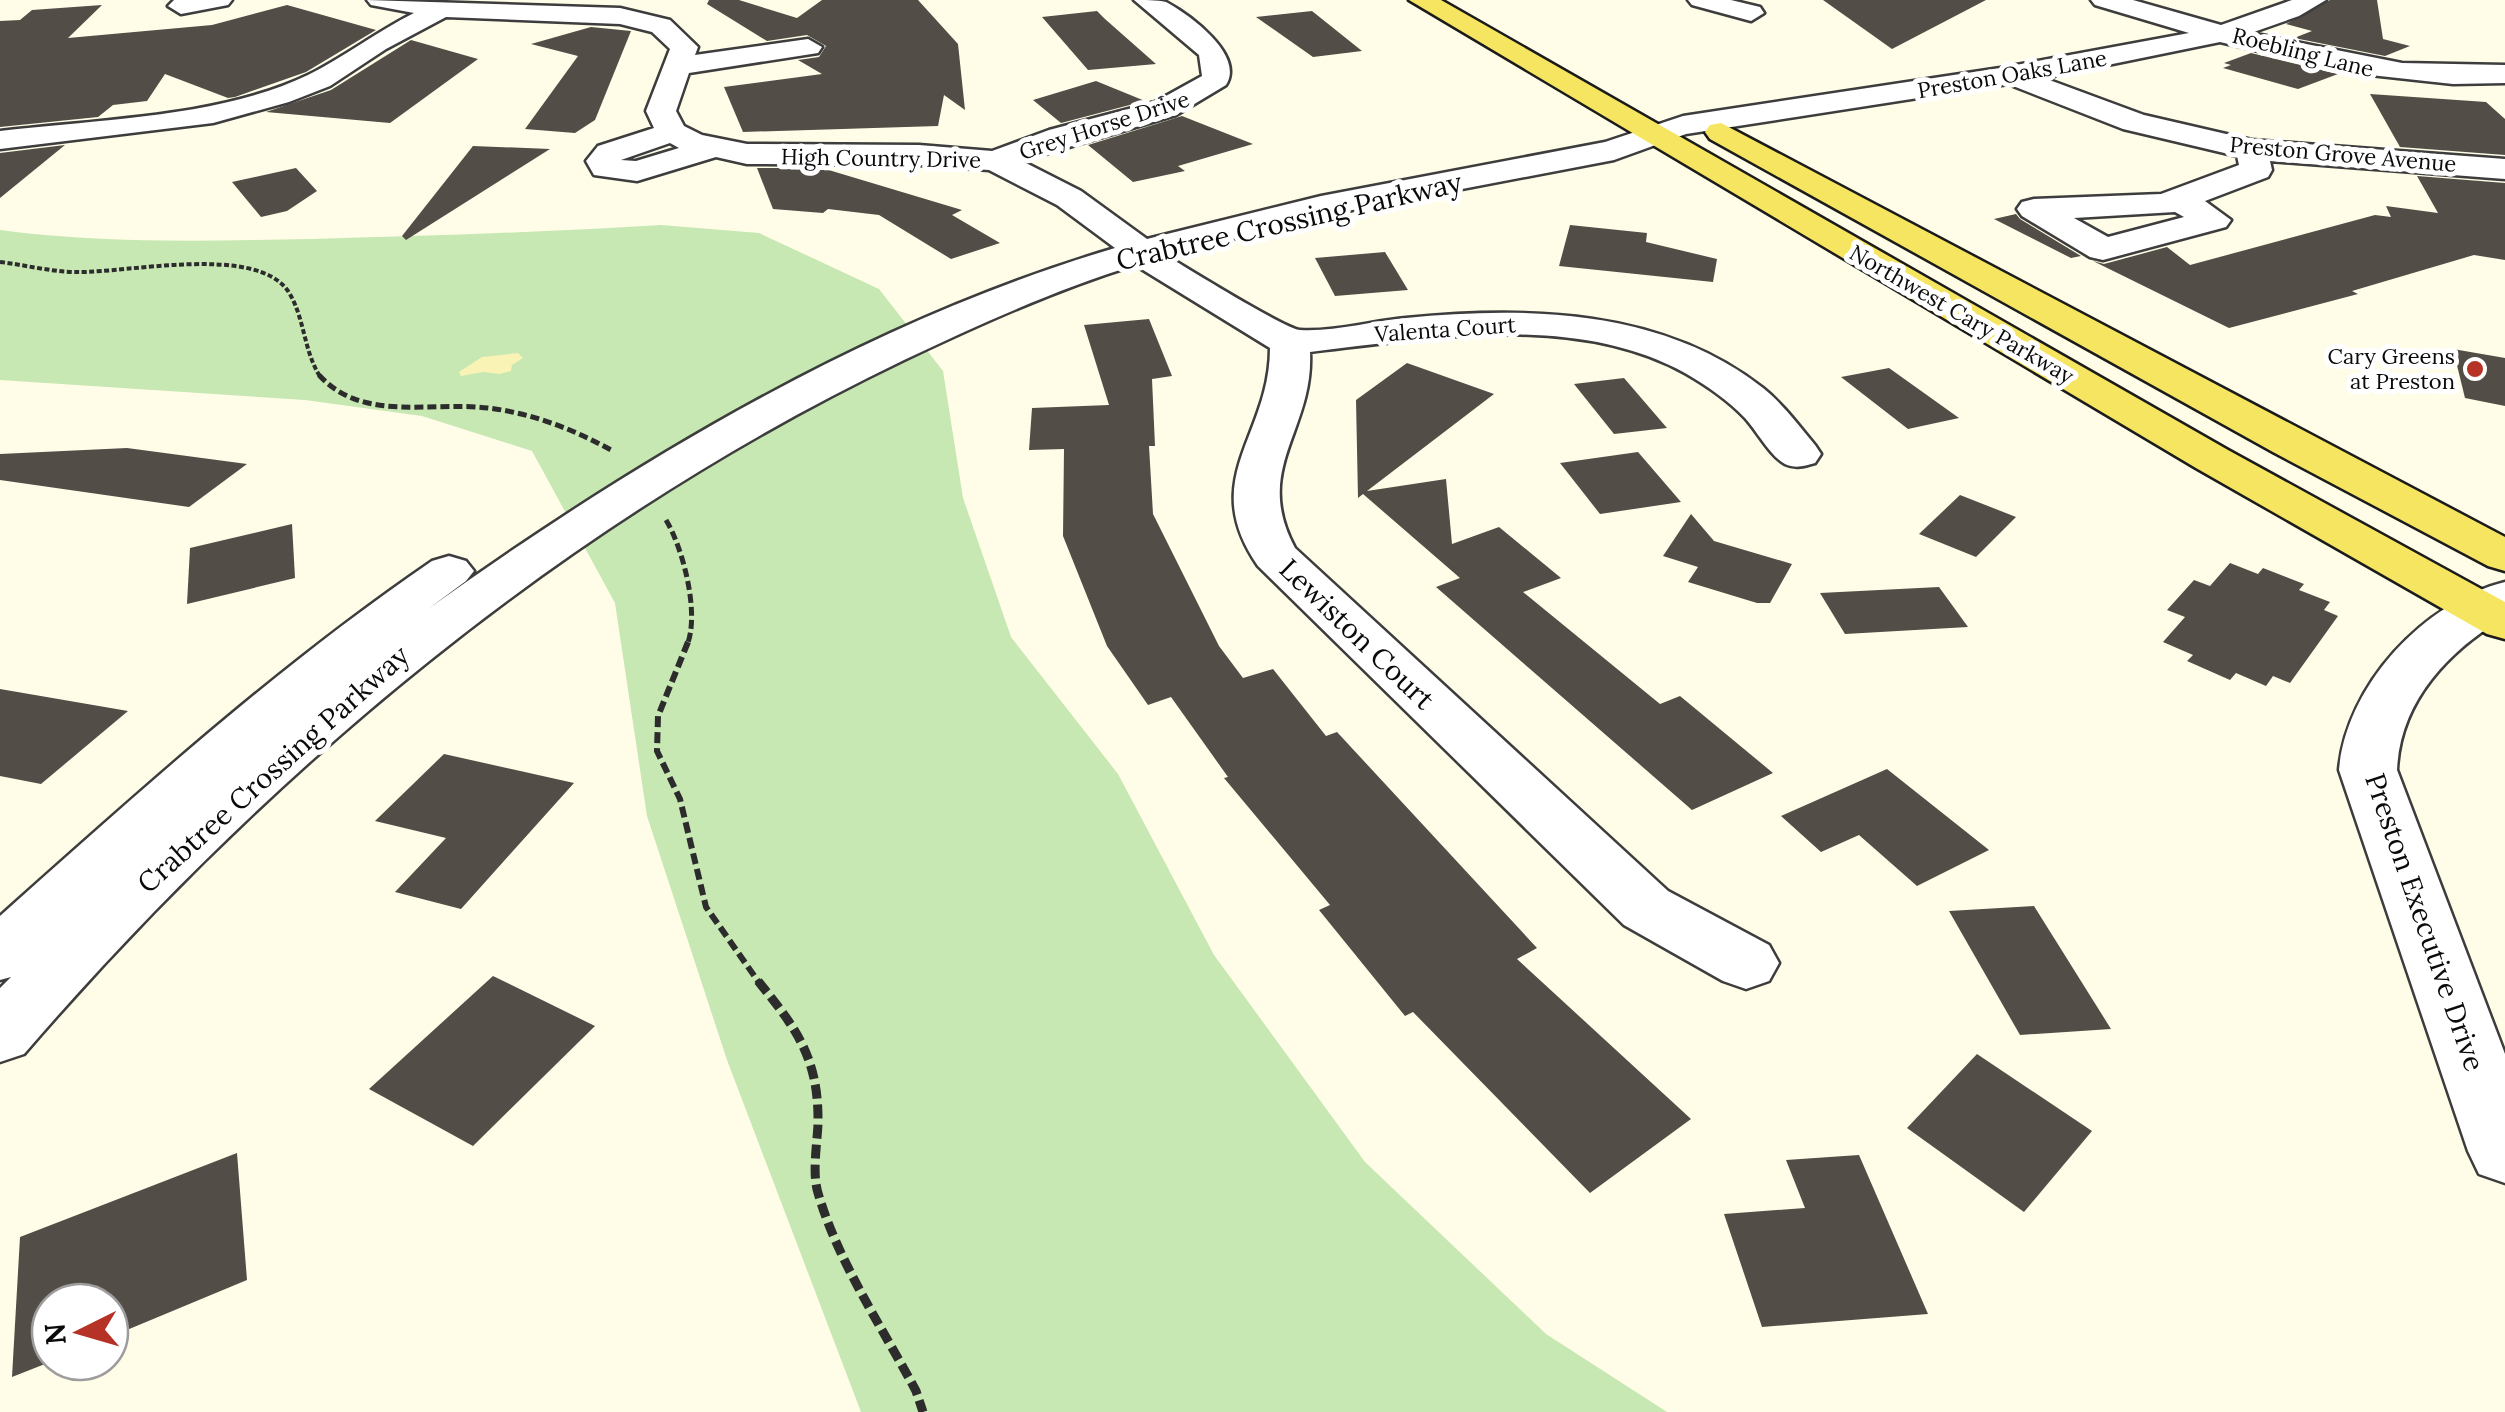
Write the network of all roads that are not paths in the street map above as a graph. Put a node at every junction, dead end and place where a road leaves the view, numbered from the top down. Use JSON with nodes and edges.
{"nodes":[{"id":1,"x":219,"y":0,"type":"edge"},
{"id":2,"x":380,"y":0,"type":"edge"},
{"id":3,"x":1147,"y":0,"type":"edge"},
{"id":4,"x":1422,"y":0,"type":"edge"},
{"id":5,"x":1476,"y":0,"type":"edge"},
{"id":6,"x":1701,"y":0,"type":"edge"},
{"id":7,"x":2104,"y":0,"type":"edge"},
{"id":8,"x":2313,"y":0,"type":"edge"},
{"id":9,"x":180,"y":6,"type":"dead end"},
{"id":10,"x":614,"y":7,"type":"edge"},
{"id":11,"x":442,"y":9,"type":"junction"},
{"id":12,"x":1751,"y":13,"type":"dead end"},
{"id":13,"x":2225,"y":32,"type":"junction"},
{"id":14,"x":808,"y":47,"type":"dead end"},
{"id":15,"x":680,"y":66,"type":"junction"},
{"id":16,"x":2505,"y":74,"type":"edge"},
{"id":17,"x":2012,"y":76,"type":"junction"},
{"id":18,"x":213,"y":114,"type":"junction"},
{"id":19,"x":1704,"y":123,"type":"junction"},
{"id":20,"x":672,"y":132,"type":"junction"},
{"id":21,"x":1640,"y":138,"type":"junction"},
{"id":22,"x":0,"y":140,"type":"edge"},
{"id":23,"x":222,"y":145,"type":"dead end"},
{"id":24,"x":714,"y":148,"type":"junction"},
{"id":25,"x":2254,"y":160,"type":"junction"},
{"id":26,"x":996,"y":161,"type":"junction"},
{"id":27,"x":2505,"y":169,"type":"edge"},
{"id":28,"x":2179,"y":200,"type":"dead end"},
{"id":29,"x":2505,"y":201,"type":"edge"},
{"id":30,"x":1132,"y":246,"type":"junction"},
{"id":31,"x":1290,"y":344,"type":"junction"},
{"id":32,"x":1799,"y":454,"type":"dead end"},
{"id":33,"x":2505,"y":556,"type":"edge"},
{"id":34,"x":2496,"y":610,"type":"edge"},
{"id":35,"x":53,"y":911,"type":"edge"},
{"id":36,"x":0,"y":955,"type":"edge"},
{"id":37,"x":1746,"y":963,"type":"dead end"},
{"id":38,"x":0,"y":1034,"type":"edge"},
{"id":39,"x":2505,"y":1151,"type":"edge"}],
"edges":[{"from":1,"to":9,"type":"street"},
{"from":2,"to":11,"type":"street"},
{"from":3,"to":26,"type":"street","name":"Grey Horse Drive"},
{"from":4,"to":21,"type":"main road","name":"Northwest Cary Parkway"},
{"from":5,"to":19,"type":"main road","name":"Northwest Cary Parkway"},
{"from":6,"to":12,"type":"street"},
{"from":7,"to":13,"type":"street","name":"Roebling Lane"},
{"from":8,"to":13,"type":"street","name":"Preston Oaks Lane"},
{"from":10,"to":11,"type":"street"},
{"from":10,"to":15,"type":"street"},
{"from":11,"to":18,"type":"street"},
{"from":13,"to":16,"type":"street","name":"Roebling Lane"},
{"from":13,"to":17,"type":"street","name":"Preston Oaks Lane"},
{"from":14,"to":15,"type":"street"},
{"from":15,"to":20,"type":"street"},
{"from":17,"to":19,"type":"street","name":"Preston Oaks Lane"},
{"from":17,"to":25,"type":"street","name":"Preston Grove Avenue"},
{"from":18,"to":22,"type":"street"},
{"from":18,"to":23,"type":"street"},
{"from":19,"to":21,"type":"street","name":"Crabtree Crossing Parkway"},
{"from":19,"to":33,"type":"main road","name":"Northwest Cary Parkway"},
{"from":20,"to":24,"type":"street","name":"High Country Drive"},
{"from":20,"to":24,"type":"street","name":"High Country Drive"},
{"from":21,"to":30,"type":"street","name":"Crabtree Crossing Parkway"},
{"from":21,"to":34,"type":"main road","name":"Northwest Cary Parkway"},
{"from":24,"to":26,"type":"street","name":"High Country Drive"},
{"from":25,"to":27,"type":"street","name":"Preston Grove Avenue"},
{"from":25,"to":28,"type":"street"},
{"from":25,"to":29,"type":"street"},
{"from":26,"to":30,"type":"street","name":"High Country Drive"},
{"from":30,"to":31,"type":"street"},
{"from":30,"to":35,"type":"street","name":"Crabtree Crossing Parkway"},
{"from":31,"to":32,"type":"street","name":"Valenta Court"},
{"from":31,"to":37,"type":"street","name":"Lewiston Court"},
{"from":34,"to":39,"type":"street","name":"Preston Executive Drive"},
{"from":35,"to":36,"type":"street","name":"Crabtree Crossing Parkway"},
{"from":35,"to":38,"type":"street","name":"Crabtree Crossing Parkway"}]}
